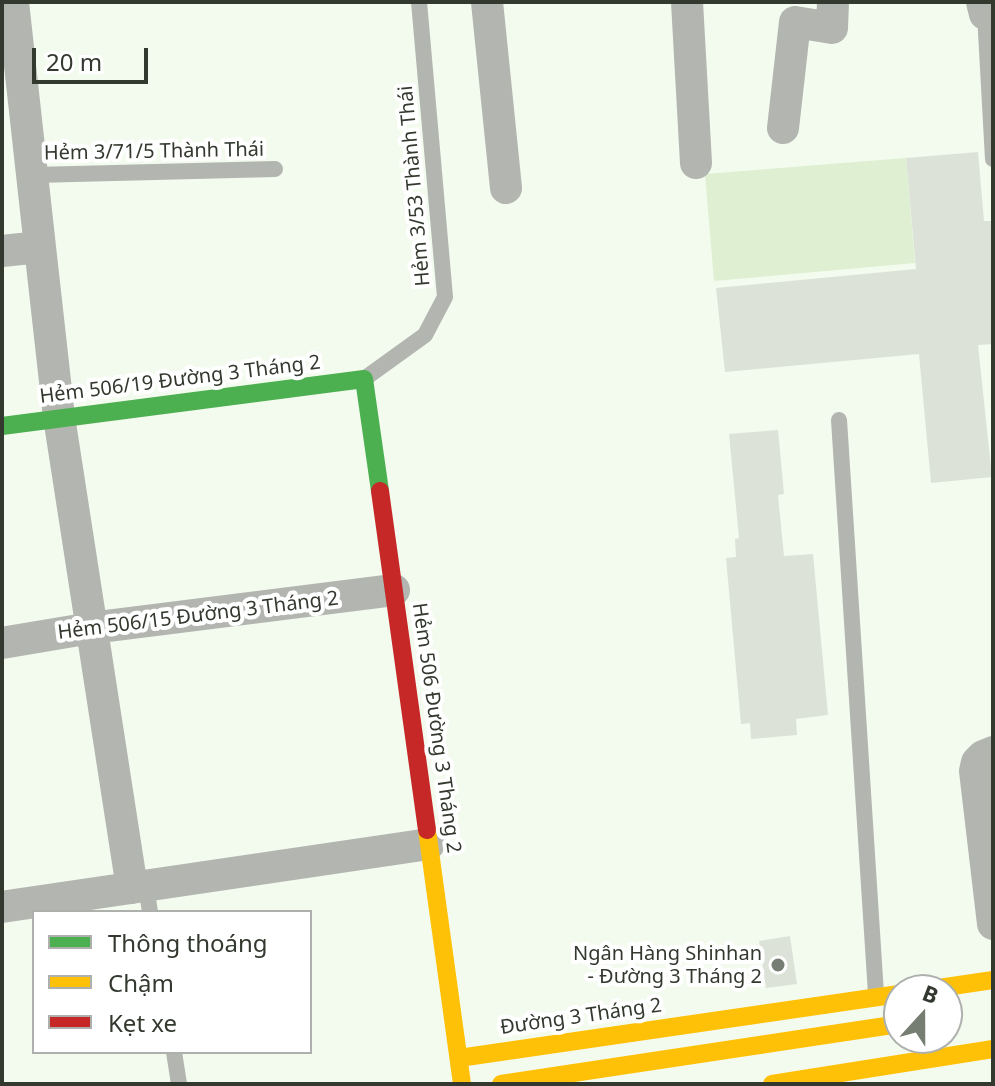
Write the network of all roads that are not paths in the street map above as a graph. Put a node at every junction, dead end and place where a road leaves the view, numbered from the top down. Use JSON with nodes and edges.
{"nodes":[{"id":1,"x":13,"y":2,"type":"edge"},
{"id":2,"x":419,"y":2,"type":"edge"},
{"id":3,"x":487,"y":2,"type":"edge"},
{"id":4,"x":687,"y":2,"type":"edge"},
{"id":5,"x":833,"y":2,"type":"edge"},
{"id":6,"x":987,"y":10,"type":"edge"},
{"id":7,"x":783,"y":128,"type":"dead end"},
{"id":8,"x":993,"y":159,"type":"edge"},
{"id":9,"x":696,"y":163,"type":"dead end"},
{"id":10,"x":275,"y":169,"type":"dead end"},
{"id":11,"x":34,"y":175,"type":"junction"},
{"id":12,"x":506,"y":188,"type":"dead end"},
{"id":13,"x":40,"y":247,"type":"junction"},
{"id":14,"x":2,"y":251,"type":"edge"},
{"id":15,"x":364,"y":379,"type":"junction"},
{"id":16,"x":59,"y":417,"type":"junction"},
{"id":17,"x":839,"y":420,"type":"dead end"},
{"id":18,"x":2,"y":426,"type":"edge"},
{"id":19,"x":394,"y":590,"type":"junction"},
{"id":20,"x":91,"y":628,"type":"junction"},
{"id":21,"x":2,"y":643,"type":"edge"},
{"id":22,"x":993,"y":752,"type":"edge"},
{"id":23,"x":429,"y":844,"type":"junction"},
{"id":24,"x":143,"y":895,"type":"edge"},
{"id":25,"x":2,"y":907,"type":"edge"},
{"id":26,"x":993,"y":924,"type":"edge"},
{"id":27,"x":993,"y":980,"type":"edge"},
{"id":28,"x":963,"y":984,"type":"edge"},
{"id":29,"x":883,"y":996,"type":"edge"},
{"id":30,"x":876,"y":997,"type":"junction"},
{"id":31,"x":705,"y":1021,"type":"junction"},
{"id":32,"x":883,"y":1027,"type":"edge"},
{"id":33,"x":878,"y":1028,"type":"junction"},
{"id":34,"x":993,"y":1049,"type":"edge"},
{"id":35,"x":710,"y":1053,"type":"junction"},
{"id":36,"x":174,"y":1054,"type":"edge"},
{"id":37,"x":459,"y":1058,"type":"junction"},
{"id":38,"x":179,"y":1084,"type":"edge"},
{"id":39,"x":462,"y":1084,"type":"edge"},
{"id":40,"x":501,"y":1084,"type":"edge"},
{"id":41,"x":772,"y":1084,"type":"edge"}],
"edges":[{"from":1,"to":11,"type":"street"},
{"from":2,"to":15,"type":"lane","name":"Hẻm 3/53 Thành Thái"},
{"from":3,"to":12,"type":"street"},
{"from":4,"to":9,"type":"street"},
{"from":5,"to":7,"type":"street"},
{"from":6,"to":8,"type":"lane"},
{"from":10,"to":11,"type":"lane","name":"Hẻm 3/71/5 Thành Thái"},
{"from":11,"to":13,"type":"street"},
{"from":13,"to":14,"type":"street"},
{"from":13,"to":16,"type":"street"},
{"from":15,"to":16,"type":"main road","name":"Hẻm 506/19 Đường 3 Tháng 2"},
{"from":15,"to":19,"type":"main road","name":"Hẻm 506 Đường 3 Tháng 2"},
{"from":16,"to":18,"type":"main road","name":"Hẻm 506/19 Đường 3 Tháng 2"},
{"from":16,"to":20,"type":"street"},
{"from":17,"to":30,"type":"lane"},
{"from":19,"to":20,"type":"street","name":"Hẻm 506/15 Đường 3 Tháng 2"},
{"from":19,"to":23,"type":"main road","name":"Hẻm 506 Đường 3 Tháng 2"},
{"from":20,"to":21,"type":"street","name":"Hẻm 506/15 Đường 3 Tháng 2"},
{"from":20,"to":24,"type":"street"},
{"from":22,"to":26,"type":"street"},
{"from":23,"to":24,"type":"street"},
{"from":23,"to":37,"type":"main road","name":"Hẻm 506 Đường 3 Tháng 2"},
{"from":24,"to":25,"type":"street"},
{"from":27,"to":28,"type":"main road"},
{"from":29,"to":30,"type":"main road","name":"Đường 3 Tháng 2"},
{"from":30,"to":31,"type":"main road","name":"Đường 3 Tháng 2"},
{"from":30,"to":33,"type":"lane"},
{"from":31,"to":35,"type":"main road"},
{"from":31,"to":37,"type":"main road","name":"Đường 3 Tháng 2"},
{"from":32,"to":33,"type":"main road"},
{"from":33,"to":35,"type":"main road"},
{"from":34,"to":41,"type":"main road"},
{"from":35,"to":40,"type":"main road"},
{"from":36,"to":38,"type":"lane"},
{"from":37,"to":39,"type":"main road","name":"Hẻm 506 Đường 3 Tháng 2"}]}
